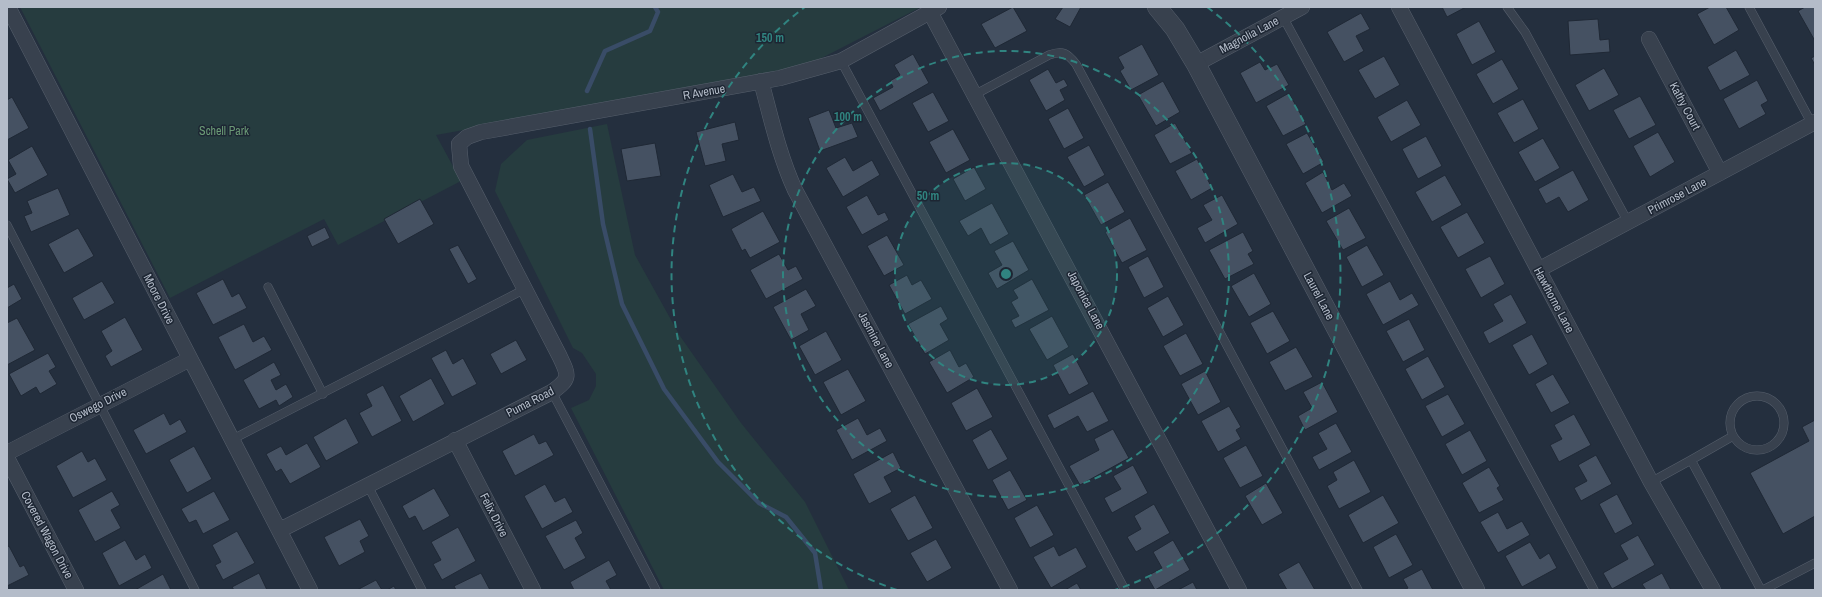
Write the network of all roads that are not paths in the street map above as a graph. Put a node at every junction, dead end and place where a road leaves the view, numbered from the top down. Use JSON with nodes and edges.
{"nodes":[{"id":1,"x":8,"y":7,"type":"edge"},
{"id":2,"x":1157,"y":7,"type":"edge"},
{"id":3,"x":1302,"y":7,"type":"edge"},
{"id":4,"x":1398,"y":7,"type":"edge"},
{"id":5,"x":1507,"y":7,"type":"edge"},
{"id":6,"x":1749,"y":7,"type":"edge"},
{"id":7,"x":935,"y":9,"type":"edge"},
{"id":8,"x":1283,"y":17,"type":"junction"},
{"id":9,"x":1649,"y":39,"type":"dead end"},
{"id":10,"x":841,"y":61,"type":"junction"},
{"id":11,"x":1196,"y":64,"type":"junction"},
{"id":12,"x":762,"y":81,"type":"junction"},
{"id":13,"x":976,"y":94,"type":"junction"},
{"id":14,"x":1813,"y":123,"type":"edge"},
{"id":15,"x":459,"y":144,"type":"joint"},
{"id":16,"x":1720,"y":173,"type":"junction"},
{"id":17,"x":1628,"y":222,"type":"junction"},
{"id":18,"x":7,"y":225,"type":"edge"},
{"id":19,"x":1538,"y":270,"type":"junction"},
{"id":20,"x":268,"y":287,"type":"dead end"},
{"id":21,"x":525,"y":289,"type":"junction"},
{"id":22,"x":190,"y":359,"type":"junction"},
{"id":23,"x":552,"y":392,"type":"junction"},
{"id":24,"x":323,"y":394,"type":"junction"},
{"id":25,"x":100,"y":404,"type":"junction"},
{"id":26,"x":1733,"y":436,"type":"junction"},
{"id":27,"x":233,"y":439,"type":"junction"},
{"id":28,"x":455,"y":440,"type":"junction"},
{"id":29,"x":7,"y":453,"type":"edge"},
{"id":30,"x":7,"y":458,"type":"edge"},
{"id":31,"x":1691,"y":460,"type":"junction"},
{"id":32,"x":1651,"y":482,"type":"junction"},
{"id":33,"x":368,"y":486,"type":"junction"},
{"id":34,"x":280,"y":530,"type":"junction"},
{"id":35,"x":1815,"y":563,"type":"edge"},
{"id":36,"x":76,"y":590,"type":"edge"},
{"id":37,"x":195,"y":590,"type":"edge"},
{"id":38,"x":310,"y":590,"type":"edge"},
{"id":39,"x":422,"y":590,"type":"edge"},
{"id":40,"x":533,"y":590,"type":"edge"},
{"id":41,"x":656,"y":590,"type":"edge"},
{"id":42,"x":1010,"y":590,"type":"edge"},
{"id":43,"x":1125,"y":590,"type":"edge"},
{"id":44,"x":1239,"y":590,"type":"edge"},
{"id":45,"x":1358,"y":590,"type":"edge"},
{"id":46,"x":1475,"y":590,"type":"edge"},
{"id":47,"x":1594,"y":590,"type":"edge"},
{"id":48,"x":1713,"y":590,"type":"edge"},
{"id":49,"x":1762,"y":590,"type":"edge"}],
"edges":[{"from":1,"to":22,"type":"street","name":"Moore Drive"},
{"from":2,"to":11,"type":"street","name":"Laurel Lane"},
{"from":3,"to":8,"type":"street","name":"Magnolia Lane"},
{"from":4,"to":19,"type":"street","name":"Hawthorne Lane"},
{"from":5,"to":17,"type":"lane"},
{"from":6,"to":14,"type":"lane"},
{"from":7,"to":10,"type":"street","name":"R Avenue"},
{"from":7,"to":13,"type":"street","name":"Japonica Lane"},
{"from":8,"to":11,"type":"street","name":"Magnolia Lane"},
{"from":8,"to":47,"type":"lane"},
{"from":9,"to":16,"type":"street","name":"Kathy Court"},
{"from":10,"to":12,"type":"street","name":"R Avenue"},
{"from":10,"to":43,"type":"lane"},
{"from":11,"to":46,"type":"street","name":"Laurel Lane"},
{"from":12,"to":15,"type":"street","name":"R Avenue"},
{"from":12,"to":42,"type":"street","name":"Jasmine Lane"},
{"from":13,"to":44,"type":"street","name":"Japonica Lane"},
{"from":13,"to":45,"type":"lane"},
{"from":14,"to":16,"type":"street","name":"Primrose Lane"},
{"from":15,"to":21,"type":"street","name":"Puma Road"},
{"from":16,"to":17,"type":"street","name":"Primrose Lane"},
{"from":17,"to":19,"type":"street","name":"Primrose Lane"},
{"from":18,"to":25,"type":"lane"},
{"from":19,"to":32,"type":"street","name":"Hawthorne Lane"},
{"from":20,"to":24,"type":"lane"},
{"from":21,"to":23,"type":"street","name":"Puma Road"},
{"from":21,"to":24,"type":"lane"},
{"from":22,"to":25,"type":"street","name":"Oswego Drive"},
{"from":22,"to":27,"type":"street","name":"Moore Drive"},
{"from":23,"to":28,"type":"street","name":"Puma Road"},
{"from":23,"to":41,"type":"lane"},
{"from":24,"to":27,"type":"lane"},
{"from":25,"to":29,"type":"street","name":"Oswego Drive"},
{"from":25,"to":37,"type":"lane"},
{"from":26,"to":26,"type":"lane"},
{"from":26,"to":31,"type":"lane"},
{"from":27,"to":34,"type":"street","name":"Moore Drive"},
{"from":28,"to":33,"type":"street","name":"Puma Road"},
{"from":28,"to":40,"type":"street","name":"Felix Drive"},
{"from":30,"to":36,"type":"street","name":"Covered Wagon Drive"},
{"from":31,"to":32,"type":"lane"},
{"from":31,"to":49,"type":"lane"},
{"from":32,"to":48,"type":"street","name":"Hawthorne Lane"},
{"from":33,"to":34,"type":"street","name":"Puma Road"},
{"from":33,"to":39,"type":"lane"},
{"from":34,"to":38,"type":"street","name":"Moore Drive"},
{"from":35,"to":49,"type":"lane"}]}
